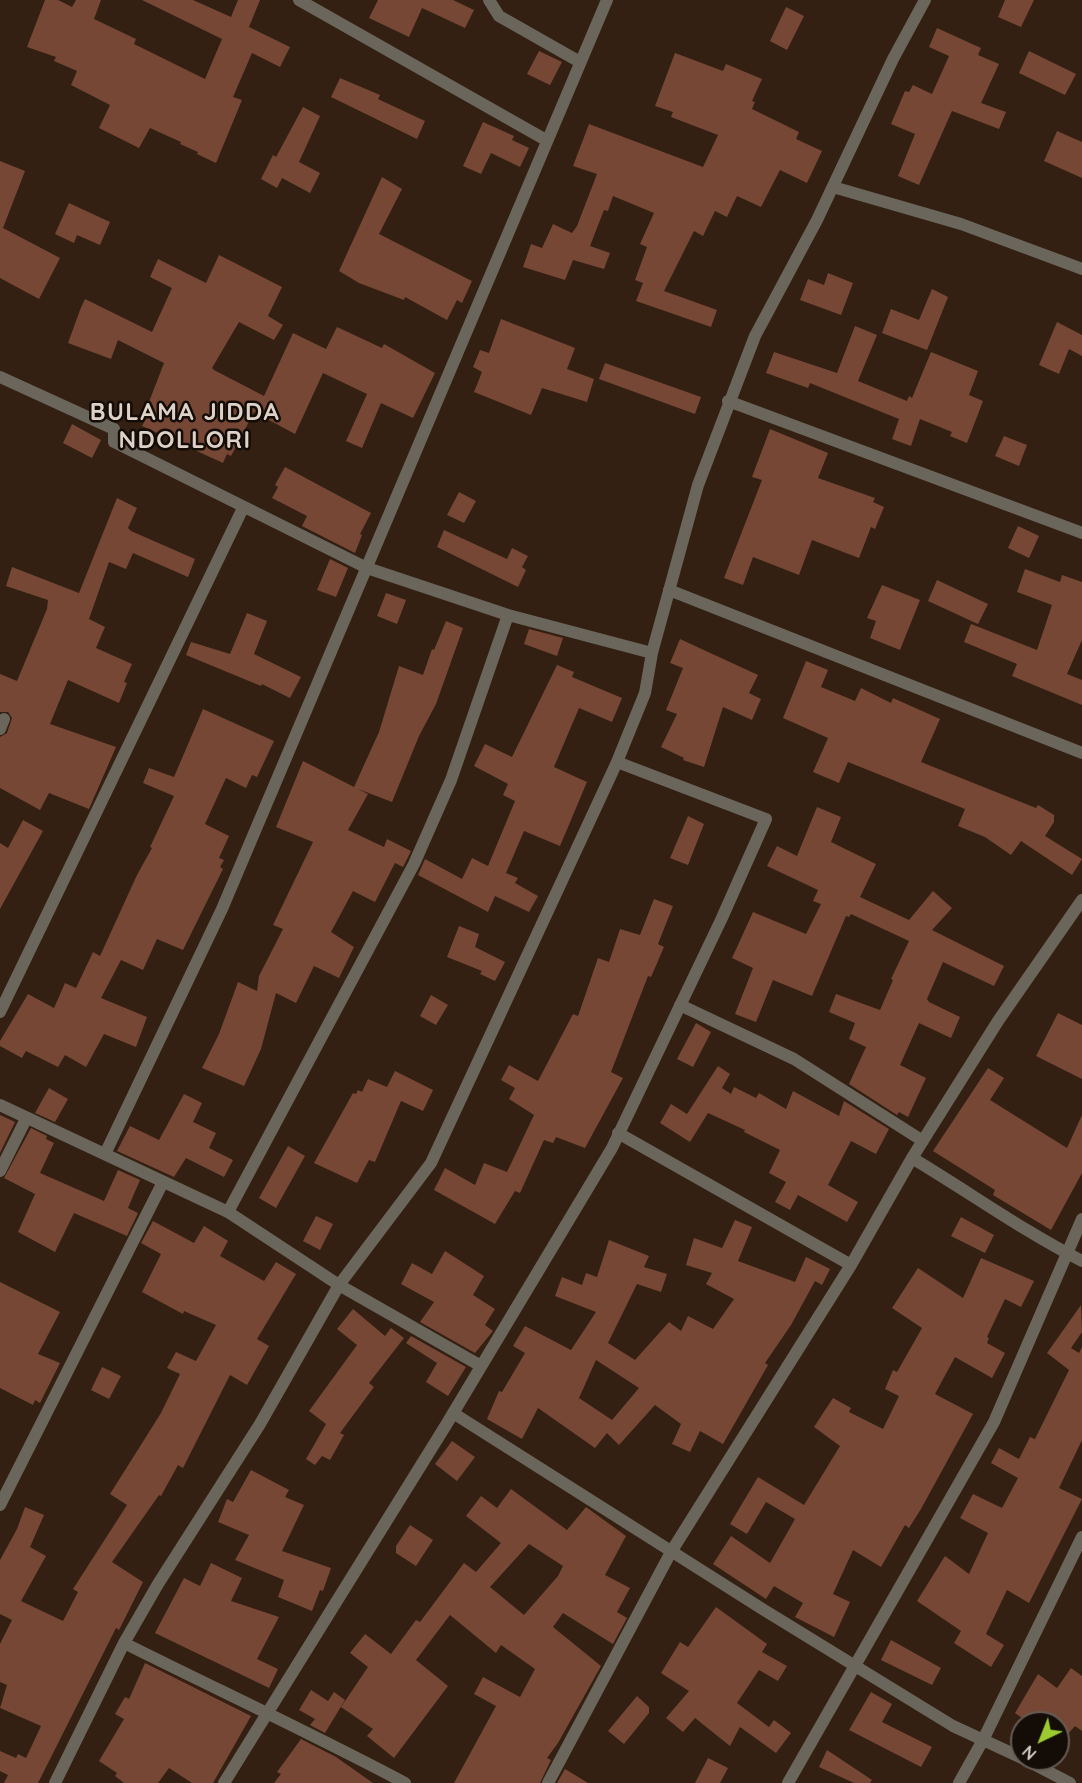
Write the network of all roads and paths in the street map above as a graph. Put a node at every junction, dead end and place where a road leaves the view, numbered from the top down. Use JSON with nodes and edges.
{"nodes":[{"id":1,"x":299,"y":0,"type":"edge"},
{"id":2,"x":489,"y":0,"type":"edge"},
{"id":3,"x":607,"y":0,"type":"edge"},
{"id":4,"x":925,"y":0,"type":"edge"},
{"id":5,"x":580,"y":63,"type":"junction"},
{"id":6,"x":546,"y":140,"type":"junction"},
{"id":7,"x":833,"y":187,"type":"junction"},
{"id":8,"x":1082,"y":269,"type":"edge"},
{"id":9,"x":0,"y":377,"type":"edge"},
{"id":10,"x":728,"y":402,"type":"junction"},
{"id":11,"x":243,"y":508,"type":"junction"},
{"id":12,"x":1082,"y":533,"type":"edge"},
{"id":13,"x":367,"y":568,"type":"junction"},
{"id":14,"x":669,"y":590,"type":"junction"},
{"id":15,"x":508,"y":615,"type":"junction"},
{"id":16,"x":652,"y":653,"type":"junction"},
{"id":17,"x":1082,"y":753,"type":"edge"},
{"id":18,"x":617,"y":762,"type":"junction"},
{"id":19,"x":1082,"y":900,"type":"edge"},
{"id":20,"x":680,"y":1005,"type":"junction"},
{"id":21,"x":0,"y":1012,"type":"edge"},
{"id":22,"x":0,"y":1105,"type":"edge"},
{"id":23,"x":26,"y":1119,"type":"junction"},
{"id":24,"x":618,"y":1133,"type":"junction"},
{"id":25,"x":923,"y":1141,"type":"junction"},
{"id":26,"x":105,"y":1154,"type":"junction"},
{"id":27,"x":912,"y":1158,"type":"junction"},
{"id":28,"x":0,"y":1171,"type":"edge"},
{"id":29,"x":163,"y":1182,"type":"junction"},
{"id":30,"x":228,"y":1212,"type":"junction"},
{"id":31,"x":1082,"y":1219,"type":"edge"},
{"id":32,"x":1067,"y":1254,"type":"junction"},
{"id":33,"x":1082,"y":1261,"type":"edge"},
{"id":34,"x":851,"y":1265,"type":"junction"},
{"id":35,"x":339,"y":1286,"type":"junction"},
{"id":36,"x":481,"y":1366,"type":"junction"},
{"id":37,"x":453,"y":1413,"type":"junction"},
{"id":38,"x":0,"y":1505,"type":"edge"},
{"id":39,"x":1082,"y":1537,"type":"edge"},
{"id":40,"x":671,"y":1552,"type":"junction"},
{"id":41,"x":124,"y":1643,"type":"junction"},
{"id":42,"x":857,"y":1666,"type":"junction"},
{"id":43,"x":265,"y":1713,"type":"junction"},
{"id":44,"x":983,"y":1740,"type":"junction"},
{"id":45,"x":1010,"y":1752,"type":"edge"},
{"id":46,"x":1047,"y":1771,"type":"edge"},
{"id":47,"x":55,"y":1783,"type":"edge"},
{"id":48,"x":224,"y":1783,"type":"edge"},
{"id":49,"x":405,"y":1783,"type":"edge"},
{"id":50,"x":548,"y":1783,"type":"edge"},
{"id":51,"x":788,"y":1783,"type":"edge"},
{"id":52,"x":959,"y":1783,"type":"edge"},
{"id":53,"x":1070,"y":1783,"type":"edge"}],
"edges":[{"from":1,"to":6,"type":"street"},
{"from":2,"to":5,"type":"street"},
{"from":3,"to":5,"type":"street"},
{"from":4,"to":7,"type":"street"},
{"from":5,"to":6,"type":"street"},
{"from":6,"to":13,"type":"street"},
{"from":7,"to":8,"type":"street"},
{"from":7,"to":10,"type":"street"},
{"from":9,"to":11,"type":"street"},
{"from":10,"to":12,"type":"street"},
{"from":10,"to":14,"type":"street"},
{"from":11,"to":13,"type":"street"},
{"from":11,"to":21,"type":"street"},
{"from":13,"to":15,"type":"street"},
{"from":13,"to":26,"type":"street"},
{"from":14,"to":16,"type":"street"},
{"from":14,"to":17,"type":"street"},
{"from":15,"to":16,"type":"street"},
{"from":15,"to":30,"type":"street"},
{"from":16,"to":18,"type":"street"},
{"from":18,"to":20,"type":"street"},
{"from":18,"to":35,"type":"street"},
{"from":19,"to":25,"type":"street"},
{"from":20,"to":24,"type":"street"},
{"from":20,"to":25,"type":"street"},
{"from":22,"to":23,"type":"street"},
{"from":23,"to":26,"type":"street"},
{"from":23,"to":28,"type":"street"},
{"from":24,"to":34,"type":"street"},
{"from":24,"to":36,"type":"street"},
{"from":25,"to":27,"type":"street"},
{"from":26,"to":29,"type":"street"},
{"from":27,"to":32,"type":"street"},
{"from":27,"to":34,"type":"street"},
{"from":29,"to":30,"type":"street"},
{"from":29,"to":38,"type":"street"},
{"from":30,"to":35,"type":"street"},
{"from":31,"to":32,"type":"street"},
{"from":32,"to":33,"type":"street"},
{"from":32,"to":42,"type":"street"},
{"from":34,"to":40,"type":"street"},
{"from":35,"to":36,"type":"street"},
{"from":35,"to":41,"type":"street"},
{"from":36,"to":37,"type":"street"},
{"from":37,"to":40,"type":"street"},
{"from":37,"to":43,"type":"street"},
{"from":39,"to":44,"type":"street"},
{"from":40,"to":42,"type":"street"},
{"from":40,"to":50,"type":"street"},
{"from":41,"to":43,"type":"street"},
{"from":41,"to":47,"type":"street"},
{"from":42,"to":44,"type":"street"},
{"from":42,"to":51,"type":"street"},
{"from":43,"to":48,"type":"street"},
{"from":43,"to":49,"type":"street"},
{"from":44,"to":45,"type":"street"},
{"from":44,"to":52,"type":"street"},
{"from":46,"to":53,"type":"street"}]}
